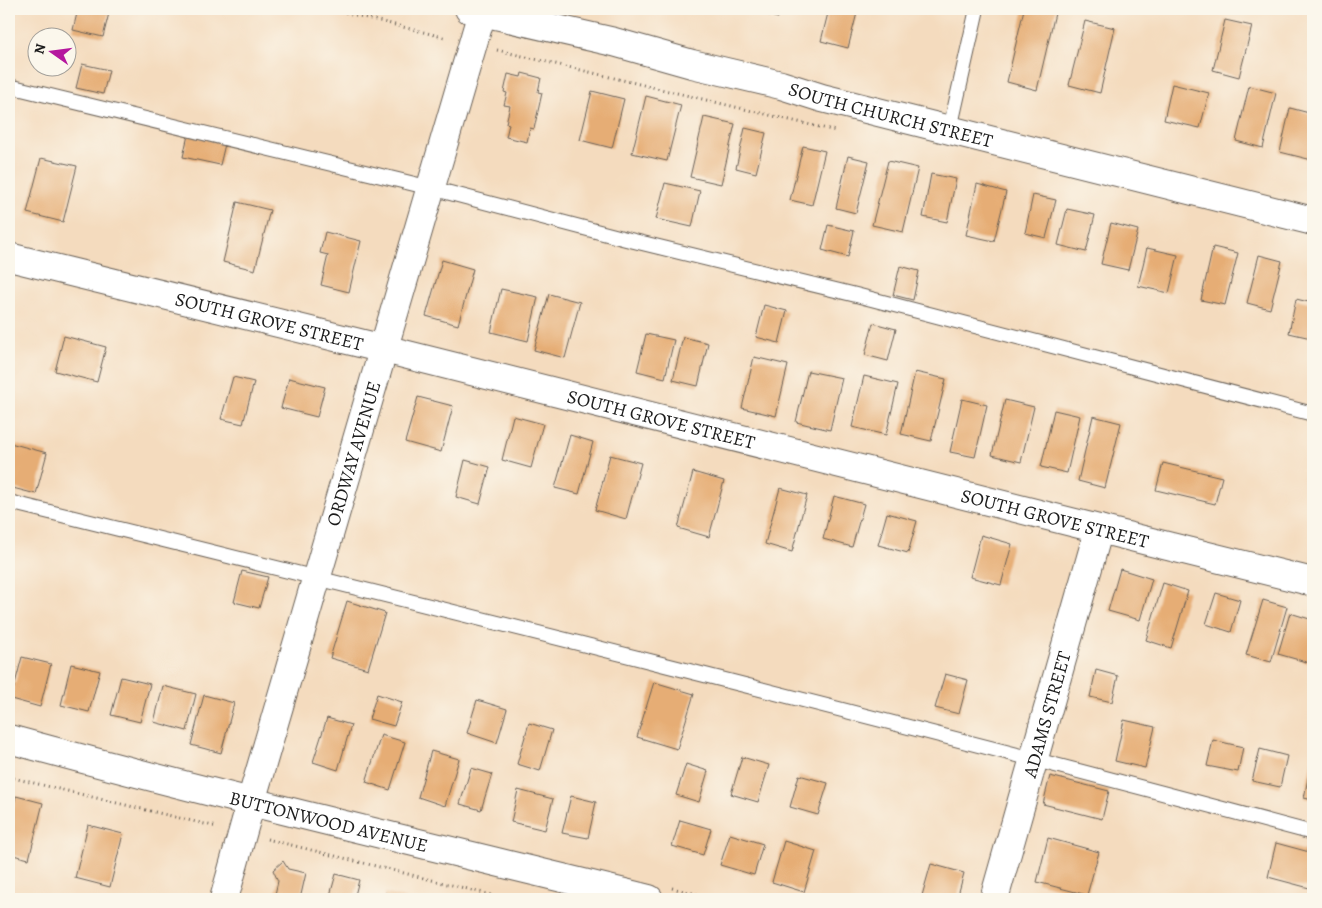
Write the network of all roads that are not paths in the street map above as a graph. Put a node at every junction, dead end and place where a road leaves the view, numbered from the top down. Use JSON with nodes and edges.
{"nodes":[{"id":1,"x":977,"y":9,"type":"edge"},
{"id":2,"x":478,"y":10,"type":"edge"},
{"id":3,"x":9,"y":86,"type":"edge"},
{"id":4,"x":950,"y":129,"type":"junction"},
{"id":5,"x":431,"y":188,"type":"junction"},
{"id":6,"x":1313,"y":221,"type":"edge"},
{"id":7,"x":9,"y":257,"type":"edge"},
{"id":8,"x":384,"y":349,"type":"junction"},
{"id":9,"x":1313,"y":414,"type":"edge"},
{"id":10,"x":9,"y":502,"type":"edge"},
{"id":11,"x":1099,"y":530,"type":"junction"},
{"id":12,"x":317,"y":578,"type":"junction"},
{"id":13,"x":1313,"y":582,"type":"edge"},
{"id":14,"x":9,"y":739,"type":"edge"},
{"id":15,"x":1034,"y":758,"type":"junction"},
{"id":16,"x":251,"y":802,"type":"junction"},
{"id":17,"x":1313,"y":833,"type":"edge"},
{"id":18,"x":224,"y":899,"type":"edge"},
{"id":19,"x":650,"y":899,"type":"edge"},
{"id":20,"x":994,"y":899,"type":"edge"}],
"edges":[{"from":1,"to":4,"type":"lane"},
{"from":2,"to":4,"type":"street","name":"SOUTH CHURCH STREET"},
{"from":2,"to":5,"type":"street","name":"ORDWAY AVENUE"},
{"from":3,"to":5,"type":"lane"},
{"from":4,"to":6,"type":"street","name":"SOUTH CHURCH STREET"},
{"from":5,"to":8,"type":"street","name":"ORDWAY AVENUE"},
{"from":5,"to":9,"type":"lane"},
{"from":7,"to":8,"type":"street","name":"SOUTH GROVE STREET"},
{"from":8,"to":11,"type":"street","name":"SOUTH GROVE STREET"},
{"from":8,"to":12,"type":"street","name":"ORDWAY AVENUE"},
{"from":10,"to":12,"type":"lane"},
{"from":11,"to":13,"type":"street","name":"SOUTH GROVE STREET"},
{"from":11,"to":15,"type":"street","name":"ADAMS STREET"},
{"from":12,"to":15,"type":"lane"},
{"from":12,"to":16,"type":"street","name":"ORDWAY AVENUE"},
{"from":14,"to":16,"type":"street","name":"BUTTONWOOD AVENUE"},
{"from":15,"to":17,"type":"lane"},
{"from":15,"to":20,"type":"street","name":"ADAMS STREET"},
{"from":16,"to":18,"type":"street","name":"ORDWAY AVENUE"},
{"from":16,"to":19,"type":"street","name":"BUTTONWOOD AVENUE"}]}
